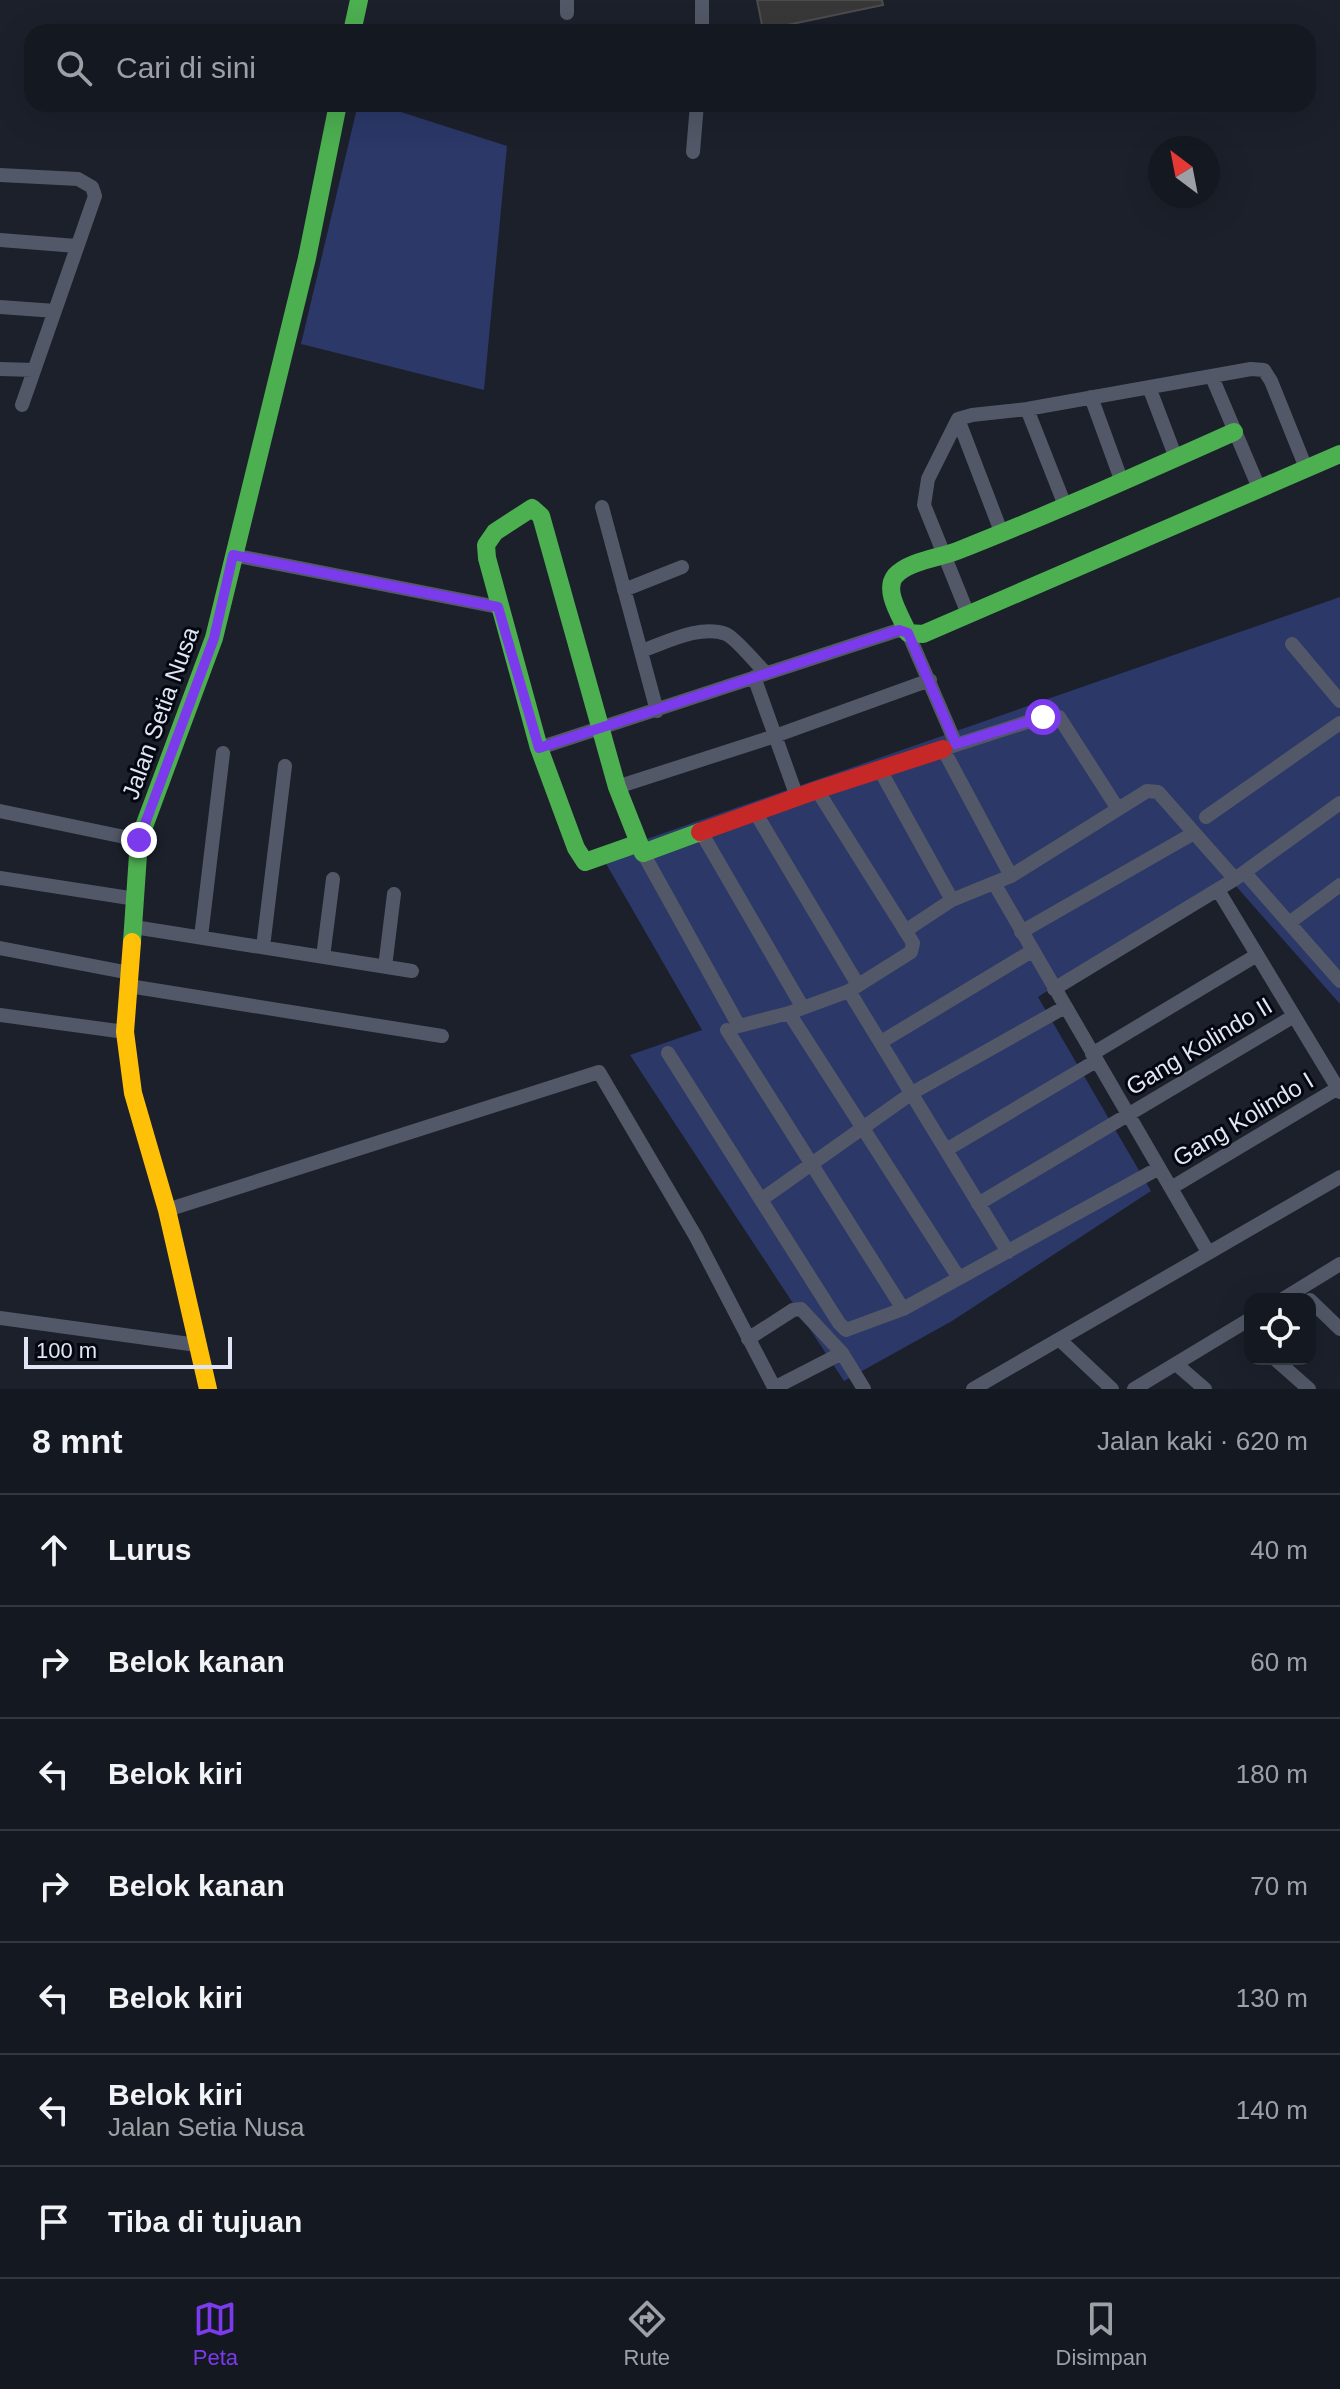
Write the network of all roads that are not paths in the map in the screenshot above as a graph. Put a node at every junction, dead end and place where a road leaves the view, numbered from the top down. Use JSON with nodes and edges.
{"nodes":[{"id":1,"x":359,"y":0,"type":"edge"},
{"id":2,"x":702,"y":0,"type":"edge"},
{"id":3,"x":354,"y":24,"type":"edge"},
{"id":4,"x":702,"y":24,"type":"edge"},
{"id":5,"x":336,"y":112,"type":"edge"},
{"id":6,"x":696,"y":112,"type":"edge"},
{"id":7,"x":693,"y":152,"type":"dead end"},
{"id":8,"x":0,"y":175,"type":"edge"},
{"id":9,"x":0,"y":240,"type":"edge"},
{"id":10,"x":77,"y":246,"type":"junction"},
{"id":11,"x":0,"y":307,"type":"edge"},
{"id":12,"x":55,"y":311,"type":"junction"},
{"id":13,"x":0,"y":369,"type":"edge"},
{"id":14,"x":34,"y":370,"type":"junction"},
{"id":15,"x":1212,"y":377,"type":"junction"},
{"id":16,"x":1149,"y":387,"type":"junction"},
{"id":17,"x":1091,"y":397,"type":"junction"},
{"id":18,"x":22,"y":405,"type":"dead end"},
{"id":19,"x":1027,"y":409,"type":"junction"},
{"id":20,"x":958,"y":419,"type":"junction"},
{"id":21,"x":1234,"y":432,"type":"junction"},
{"id":22,"x":1340,"y":454,"type":"edge"},
{"id":23,"x":1176,"y":458,"type":"junction"},
{"id":24,"x":1306,"y":468,"type":"junction"},
{"id":25,"x":1122,"y":482,"type":"junction"},
{"id":26,"x":1259,"y":488,"type":"junction"},
{"id":27,"x":602,"y":507,"type":"dead end"},
{"id":28,"x":1066,"y":508,"type":"junction"},
{"id":29,"x":1002,"y":534,"type":"junction"},
{"id":30,"x":233,"y":555,"type":"junction"},
{"id":31,"x":944,"y":556,"type":"junction"},
{"id":32,"x":682,"y":567,"type":"dead end"},
{"id":33,"x":624,"y":590,"type":"junction"},
{"id":34,"x":498,"y":607,"type":"junction"},
{"id":35,"x":968,"y":614,"type":"junction"},
{"id":36,"x":908,"y":633,"type":"junction"},
{"id":37,"x":1292,"y":644,"type":"dead end"},
{"id":38,"x":641,"y":651,"type":"junction"},
{"id":39,"x":760,"y":675,"type":"junction"},
{"id":40,"x":930,"y":680,"type":"junction"},
{"id":41,"x":1340,"y":701,"type":"edge"},
{"id":42,"x":657,"y":711,"type":"junction"},
{"id":43,"x":1340,"y":723,"type":"edge"},
{"id":44,"x":600,"y":728,"type":"junction"},
{"id":45,"x":775,"y":736,"type":"junction"},
{"id":46,"x":949,"y":746,"type":"junction"},
{"id":47,"x":539,"y":748,"type":"junction"},
{"id":48,"x":223,"y":753,"type":"dead end"},
{"id":49,"x":285,"y":766,"type":"dead end"},
{"id":50,"x":880,"y":770,"type":"junction"},
{"id":51,"x":617,"y":787,"type":"junction"},
{"id":52,"x":817,"y":790,"type":"junction"},
{"id":53,"x":797,"y":797,"type":"junction"},
{"id":54,"x":1340,"y":803,"type":"edge"},
{"id":55,"x":1118,"y":809,"type":"junction"},
{"id":56,"x":0,"y":811,"type":"edge"},
{"id":57,"x":755,"y":812,"type":"junction"},
{"id":58,"x":1206,"y":817,"type":"dead end"},
{"id":59,"x":701,"y":832,"type":"junction"},
{"id":60,"x":1194,"y":833,"type":"junction"},
{"id":61,"x":139,"y":840,"type":"junction"},
{"id":62,"x":641,"y":848,"type":"junction"},
{"id":63,"x":1011,"y":876,"type":"junction"},
{"id":64,"x":1240,"y":876,"type":"junction"},
{"id":65,"x":0,"y":878,"type":"edge"},
{"id":66,"x":333,"y":879,"type":"dead end"},
{"id":67,"x":994,"y":883,"type":"junction"},
{"id":68,"x":1340,"y":885,"type":"edge"},
{"id":69,"x":1218,"y":890,"type":"junction"},
{"id":70,"x":394,"y":894,"type":"dead end"},
{"id":71,"x":136,"y":899,"type":"junction"},
{"id":72,"x":952,"y":900,"type":"junction"},
{"id":73,"x":1289,"y":923,"type":"junction"},
{"id":74,"x":134,"y":927,"type":"junction"},
{"id":75,"x":905,"y":931,"type":"junction"},
{"id":76,"x":1021,"y":932,"type":"junction"},
{"id":77,"x":201,"y":937,"type":"junction"},
{"id":78,"x":263,"y":947,"type":"junction"},
{"id":79,"x":0,"y":948,"type":"edge"},
{"id":80,"x":1032,"y":951,"type":"junction"},
{"id":81,"x":1257,"y":955,"type":"junction"},
{"id":82,"x":323,"y":957,"type":"junction"},
{"id":83,"x":1334,"y":962,"type":"edge"},
{"id":84,"x":385,"y":967,"type":"junction"},
{"id":85,"x":412,"y":971,"type":"dead end"},
{"id":86,"x":130,"y":979,"type":"junction"},
{"id":87,"x":1340,"y":981,"type":"edge"},
{"id":88,"x":854,"y":988,"type":"junction"},
{"id":89,"x":1054,"y":989,"type":"junction"},
{"id":90,"x":1065,"y":1007,"type":"junction"},
{"id":91,"x":796,"y":1010,"type":"junction"},
{"id":92,"x":0,"y":1015,"type":"edge"},
{"id":93,"x":1294,"y":1016,"type":"junction"},
{"id":94,"x":727,"y":1030,"type":"dead end"},
{"id":95,"x":125,"y":1032,"type":"junction"},
{"id":96,"x":442,"y":1036,"type":"dead end"},
{"id":97,"x":881,"y":1042,"type":"junction"},
{"id":98,"x":668,"y":1053,"type":"dead end"},
{"id":99,"x":1094,"y":1057,"type":"junction"},
{"id":100,"x":1339,"y":1090,"type":"edge"},
{"id":101,"x":912,"y":1093,"type":"junction"},
{"id":102,"x":1128,"y":1114,"type":"junction"},
{"id":103,"x":863,"y":1128,"type":"junction"},
{"id":104,"x":946,"y":1150,"type":"junction"},
{"id":105,"x":811,"y":1163,"type":"junction"},
{"id":106,"x":1159,"y":1168,"type":"junction"},
{"id":107,"x":1340,"y":1177,"type":"edge"},
{"id":108,"x":1171,"y":1188,"type":"junction"},
{"id":109,"x":762,"y":1199,"type":"junction"},
{"id":110,"x":978,"y":1204,"type":"junction"},
{"id":111,"x":167,"y":1210,"type":"junction"},
{"id":112,"x":1008,"y":1252,"type":"junction"},
{"id":113,"x":1208,"y":1252,"type":"junction"},
{"id":114,"x":1340,"y":1264,"type":"edge"},
{"id":115,"x":959,"y":1278,"type":"junction"},
{"id":116,"x":1309,"y":1293,"type":"edge"},
{"id":117,"x":1316,"y":1306,"type":"edge"},
{"id":118,"x":903,"y":1309,"type":"junction"},
{"id":119,"x":0,"y":1318,"type":"edge"},
{"id":120,"x":1244,"y":1323,"type":"edge"},
{"id":121,"x":1340,"y":1329,"type":"edge"},
{"id":122,"x":748,"y":1339,"type":"junction"},
{"id":123,"x":1060,"y":1340,"type":"junction"},
{"id":124,"x":197,"y":1345,"type":"junction"},
{"id":125,"x":842,"y":1353,"type":"junction"},
{"id":126,"x":1176,"y":1364,"type":"junction"},
{"id":127,"x":1282,"y":1365,"type":"edge"},
{"id":128,"x":774,"y":1388,"type":"edge"},
{"id":129,"x":208,"y":1389,"type":"edge"},
{"id":130,"x":864,"y":1389,"type":"edge"},
{"id":131,"x":973,"y":1389,"type":"edge"},
{"id":132,"x":1112,"y":1389,"type":"edge"},
{"id":133,"x":1134,"y":1389,"type":"edge"},
{"id":134,"x":1205,"y":1389,"type":"edge"},
{"id":135,"x":1309,"y":1389,"type":"edge"}],
"edges":[{"from":1,"to":3,"type":"street"},
{"from":2,"to":4,"type":"street"},
{"from":5,"to":30,"type":"street","name":"Jalan Setia Nusa"},
{"from":6,"to":7,"type":"street"},
{"from":8,"to":10,"type":"street"},
{"from":9,"to":10,"type":"street"},
{"from":10,"to":12,"type":"street"},
{"from":11,"to":12,"type":"street"},
{"from":12,"to":14,"type":"street"},
{"from":13,"to":14,"type":"street"},
{"from":14,"to":18,"type":"street"},
{"from":15,"to":16,"type":"street"},
{"from":15,"to":21,"type":"street"},
{"from":15,"to":24,"type":"street"},
{"from":16,"to":17,"type":"street"},
{"from":16,"to":23,"type":"street"},
{"from":17,"to":19,"type":"street"},
{"from":17,"to":25,"type":"street"},
{"from":19,"to":20,"type":"street"},
{"from":19,"to":28,"type":"street"},
{"from":20,"to":29,"type":"street"},
{"from":20,"to":31,"type":"street"},
{"from":21,"to":23,"type":"street"},
{"from":21,"to":26,"type":"street"},
{"from":22,"to":24,"type":"street"},
{"from":23,"to":25,"type":"street"},
{"from":24,"to":26,"type":"street"},
{"from":25,"to":28,"type":"street"},
{"from":26,"to":35,"type":"street"},
{"from":27,"to":33,"type":"street"},
{"from":28,"to":29,"type":"street"},
{"from":29,"to":31,"type":"street"},
{"from":30,"to":34,"type":"street"},
{"from":30,"to":61,"type":"street","name":"Jalan Setia Nusa"},
{"from":31,"to":35,"type":"street"},
{"from":31,"to":36,"type":"street"},
{"from":32,"to":33,"type":"street"},
{"from":33,"to":38,"type":"street"},
{"from":34,"to":44,"type":"street"},
{"from":34,"to":47,"type":"street"},
{"from":35,"to":36,"type":"street"},
{"from":36,"to":39,"type":"street"},
{"from":36,"to":40,"type":"street"},
{"from":37,"to":41,"type":"street"},
{"from":38,"to":39,"type":"street"},
{"from":38,"to":42,"type":"street"},
{"from":39,"to":42,"type":"street"},
{"from":39,"to":45,"type":"street"},
{"from":40,"to":45,"type":"street"},
{"from":40,"to":46,"type":"street"},
{"from":42,"to":44,"type":"street"},
{"from":43,"to":58,"type":"street"},
{"from":44,"to":47,"type":"street"},
{"from":44,"to":51,"type":"street"},
{"from":45,"to":51,"type":"street"},
{"from":45,"to":53,"type":"street"},
{"from":46,"to":50,"type":"street"},
{"from":46,"to":55,"type":"street"},
{"from":46,"to":63,"type":"street"},
{"from":47,"to":62,"type":"street"},
{"from":48,"to":77,"type":"street"},
{"from":49,"to":78,"type":"street"},
{"from":50,"to":52,"type":"street"},
{"from":50,"to":72,"type":"street"},
{"from":51,"to":62,"type":"street"},
{"from":52,"to":53,"type":"street"},
{"from":52,"to":75,"type":"street"},
{"from":53,"to":57,"type":"street"},
{"from":54,"to":64,"type":"street"},
{"from":55,"to":60,"type":"street"},
{"from":55,"to":63,"type":"street"},
{"from":56,"to":61,"type":"street"},
{"from":57,"to":59,"type":"street"},
{"from":57,"to":88,"type":"street"},
{"from":59,"to":62,"type":"street"},
{"from":59,"to":91,"type":"street"},
{"from":60,"to":64,"type":"street"},
{"from":60,"to":76,"type":"street"},
{"from":61,"to":71,"type":"street","name":"Jalan Setia Nusa"},
{"from":62,"to":91,"type":"street"},
{"from":63,"to":67,"type":"street"},
{"from":64,"to":69,"type":"street"},
{"from":64,"to":73,"type":"street"},
{"from":65,"to":71,"type":"street"},
{"from":66,"to":82,"type":"street"},
{"from":67,"to":72,"type":"street"},
{"from":67,"to":76,"type":"street"},
{"from":68,"to":73,"type":"street"},
{"from":69,"to":81,"type":"street"},
{"from":69,"to":89,"type":"street"},
{"from":70,"to":84,"type":"street"},
{"from":71,"to":74,"type":"street","name":"Jalan Setia Nusa"},
{"from":72,"to":75,"type":"street"},
{"from":73,"to":83,"type":"street"},
{"from":74,"to":77,"type":"street"},
{"from":74,"to":86,"type":"street","name":"Jalan Setia Nusa"},
{"from":75,"to":88,"type":"street"},
{"from":76,"to":80,"type":"street"},
{"from":77,"to":78,"type":"street"},
{"from":78,"to":82,"type":"street"},
{"from":79,"to":86,"type":"street"},
{"from":80,"to":89,"type":"street"},
{"from":80,"to":97,"type":"street"},
{"from":81,"to":93,"type":"street"},
{"from":81,"to":99,"type":"street"},
{"from":82,"to":84,"type":"street"},
{"from":83,"to":87,"type":"street"},
{"from":84,"to":85,"type":"street"},
{"from":86,"to":95,"type":"street","name":"Jalan Setia Nusa"},
{"from":86,"to":96,"type":"street"},
{"from":88,"to":91,"type":"street"},
{"from":88,"to":97,"type":"street"},
{"from":89,"to":90,"type":"street"},
{"from":90,"to":99,"type":"street"},
{"from":90,"to":101,"type":"street"},
{"from":91,"to":103,"type":"street"},
{"from":92,"to":95,"type":"street"},
{"from":93,"to":100,"type":"street"},
{"from":93,"to":102,"type":"street","name":"Gang Kolindo II"},
{"from":94,"to":105,"type":"street"},
{"from":95,"to":111,"type":"street","name":"Jalan Setia Nusa"},
{"from":97,"to":101,"type":"street"},
{"from":98,"to":109,"type":"street"},
{"from":99,"to":102,"type":"street"},
{"from":99,"to":104,"type":"street"},
{"from":100,"to":108,"type":"street","name":"Gang Kolindo I"},
{"from":101,"to":103,"type":"street"},
{"from":101,"to":104,"type":"street"},
{"from":102,"to":106,"type":"street"},
{"from":102,"to":110,"type":"street","name":"Gang Kolindo II"},
{"from":103,"to":105,"type":"street"},
{"from":103,"to":115,"type":"street"},
{"from":104,"to":110,"type":"street"},
{"from":105,"to":109,"type":"street"},
{"from":105,"to":118,"type":"street"},
{"from":106,"to":108,"type":"street"},
{"from":106,"to":112,"type":"street"},
{"from":107,"to":113,"type":"street"},
{"from":108,"to":113,"type":"street"},
{"from":109,"to":118,"type":"street"},
{"from":110,"to":112,"type":"street"},
{"from":111,"to":122,"type":"street"},
{"from":111,"to":124,"type":"street","name":"Jalan Setia Nusa"},
{"from":112,"to":115,"type":"street"},
{"from":113,"to":123,"type":"street"},
{"from":114,"to":116,"type":"street"},
{"from":115,"to":118,"type":"street"},
{"from":117,"to":121,"type":"street"},
{"from":119,"to":124,"type":"street"},
{"from":120,"to":126,"type":"street"},
{"from":122,"to":125,"type":"street"},
{"from":122,"to":128,"type":"street"},
{"from":123,"to":131,"type":"street"},
{"from":123,"to":132,"type":"street"},
{"from":124,"to":129,"type":"street","name":"Jalan Setia Nusa"},
{"from":125,"to":128,"type":"street"},
{"from":125,"to":130,"type":"street"},
{"from":126,"to":133,"type":"street"},
{"from":126,"to":134,"type":"street"},
{"from":127,"to":135,"type":"street"}]}
